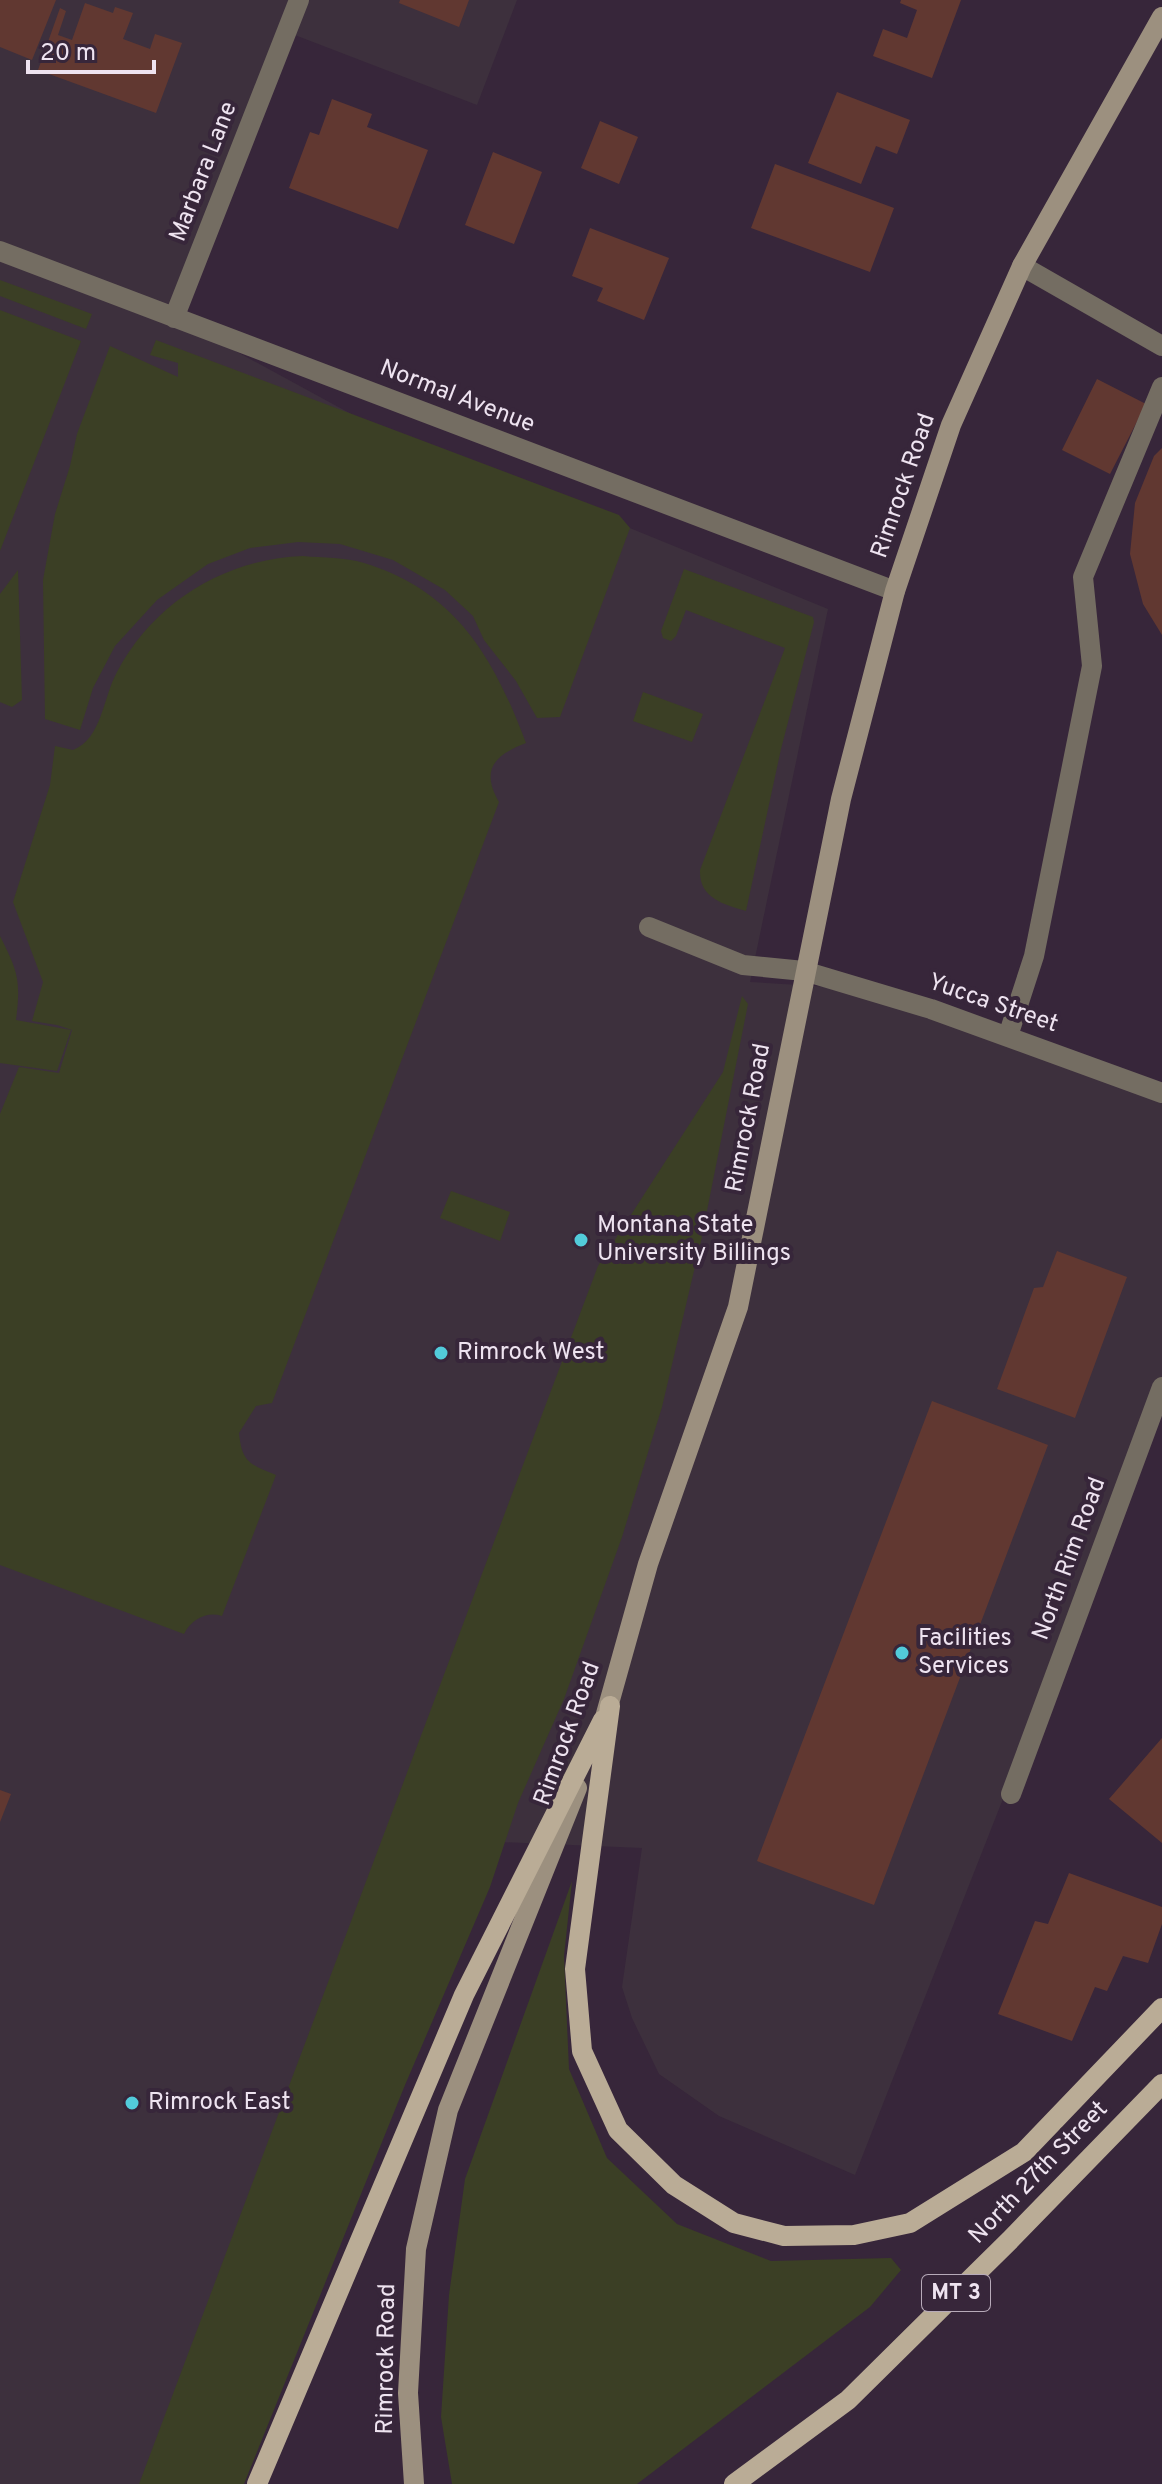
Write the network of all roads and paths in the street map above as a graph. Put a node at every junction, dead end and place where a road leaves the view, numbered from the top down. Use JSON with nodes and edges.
{"nodes":[{"id":1,"x":299,"y":0,"type":"edge"},
{"id":2,"x":1162,"y":17,"type":"edge"},
{"id":3,"x":0,"y":251,"type":"edge"},
{"id":4,"x":1022,"y":266,"type":"junction"},
{"id":5,"x":174,"y":318,"type":"junction"},
{"id":6,"x":1162,"y":346,"type":"edge"},
{"id":7,"x":1162,"y":387,"type":"edge"},
{"id":8,"x":895,"y":591,"type":"junction"},
{"id":9,"x":649,"y":927,"type":"dead end"},
{"id":10,"x":804,"y":971,"type":"junction"},
{"id":11,"x":1008,"y":1036,"type":"junction"},
{"id":12,"x":1162,"y":1093,"type":"edge"},
{"id":13,"x":1162,"y":1387,"type":"edge"},
{"id":14,"x":610,"y":1706,"type":"junction"},
{"id":15,"x":1011,"y":1794,"type":"dead end"},
{"id":16,"x":1162,"y":2008,"type":"edge"},
{"id":17,"x":1162,"y":2084,"type":"edge"},
{"id":18,"x":257,"y":2484,"type":"edge"},
{"id":19,"x":414,"y":2484,"type":"edge"},
{"id":20,"x":734,"y":2484,"type":"edge"}],
"edges":[{"from":1,"to":5,"type":"street","name":"Marbara Lane"},
{"from":2,"to":4,"type":"main road","name":"Rimrock Road"},
{"from":3,"to":5,"type":"street","name":"Normal Avenue"},
{"from":4,"to":6,"type":"street"},
{"from":4,"to":8,"type":"main road","name":"Rimrock Road"},
{"from":5,"to":8,"type":"street","name":"Normal Avenue"},
{"from":7,"to":11,"type":"street"},
{"from":8,"to":10,"type":"main road","name":"Rimrock Road"},
{"from":9,"to":10,"type":"street","name":"Yucca Street"},
{"from":10,"to":11,"type":"street","name":"Yucca Street"},
{"from":10,"to":14,"type":"main road","name":"Rimrock Road"},
{"from":11,"to":12,"type":"street","name":"Yucca Street"},
{"from":13,"to":15,"type":"street","name":"North Rim Road"},
{"from":14,"to":16,"type":"main road"},
{"from":14,"to":18,"type":"main road"},
{"from":14,"to":19,"type":"main road","name":"Rimrock Road"},
{"from":17,"to":20,"type":"main road","name":"North 27th Street","number":"MT 3"}]}
